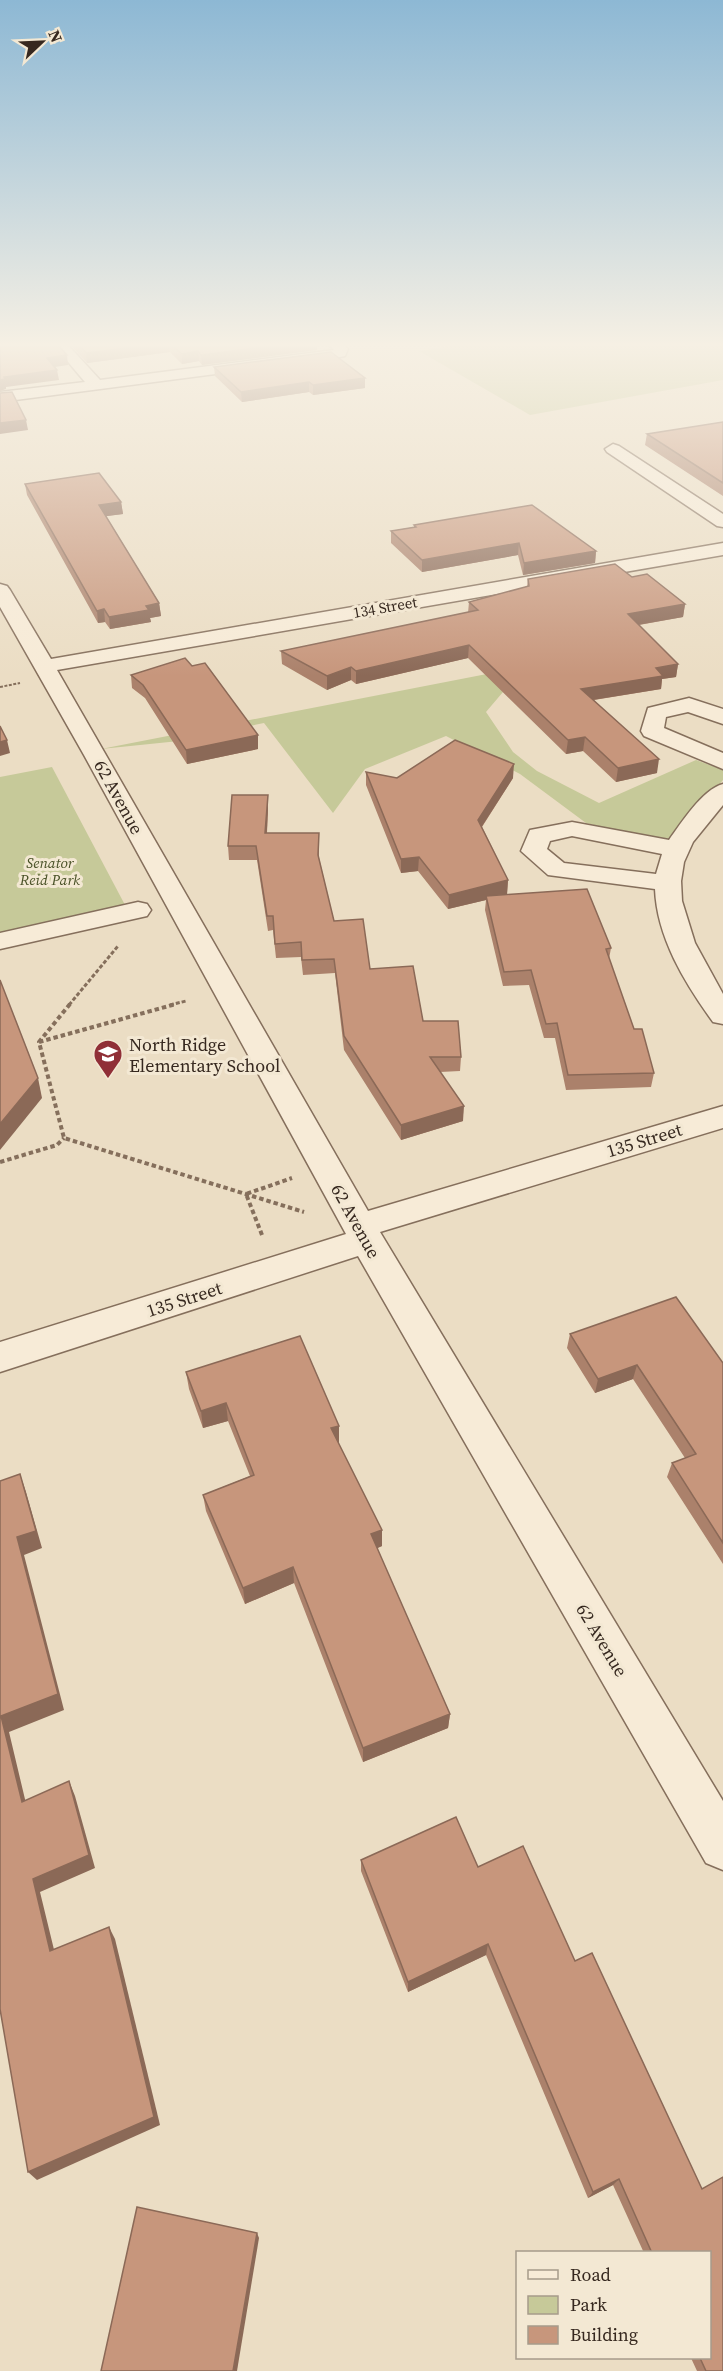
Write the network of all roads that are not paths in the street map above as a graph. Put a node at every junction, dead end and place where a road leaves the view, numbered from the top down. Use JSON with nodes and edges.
{"nodes":[{"id":1,"x":622,"y":455,"type":"edge"},
{"id":2,"x":723,"y":522,"type":"edge"},
{"id":3,"x":723,"y":549,"type":"edge"},
{"id":4,"x":0,"y":590,"type":"edge"},
{"id":5,"x":46,"y":666,"type":"junction"},
{"id":6,"x":723,"y":717,"type":"edge"},
{"id":7,"x":723,"y":762,"type":"edge"},
{"id":8,"x":723,"y":791,"type":"edge"},
{"id":9,"x":677,"y":849,"type":"junction"},
{"id":10,"x":669,"y":883,"type":"junction"},
{"id":11,"x":138,"y":910,"type":"dead end"},
{"id":12,"x":0,"y":941,"type":"edge"},
{"id":13,"x":723,"y":1015,"type":"edge"},
{"id":14,"x":723,"y":1117,"type":"edge"},
{"id":15,"x":363,"y":1233,"type":"junction"},
{"id":16,"x":0,"y":1357,"type":"edge"},
{"id":17,"x":723,"y":1846,"type":"edge"}],
"edges":[{"from":1,"to":2,"type":"street"},
{"from":3,"to":5,"type":"street","name":"134 Street"},
{"from":4,"to":5,"type":"street","name":"62 Avenue"},
{"from":5,"to":15,"type":"street","name":"62 Avenue"},
{"from":6,"to":7,"type":"street"},
{"from":8,"to":9,"type":"street"},
{"from":9,"to":10,"type":"street"},
{"from":9,"to":10,"type":"street"},
{"from":10,"to":13,"type":"street"},
{"from":11,"to":12,"type":"street"},
{"from":14,"to":15,"type":"street","name":"135 Street"},
{"from":15,"to":16,"type":"street","name":"135 Street"},
{"from":15,"to":17,"type":"street","name":"62 Avenue"}]}
